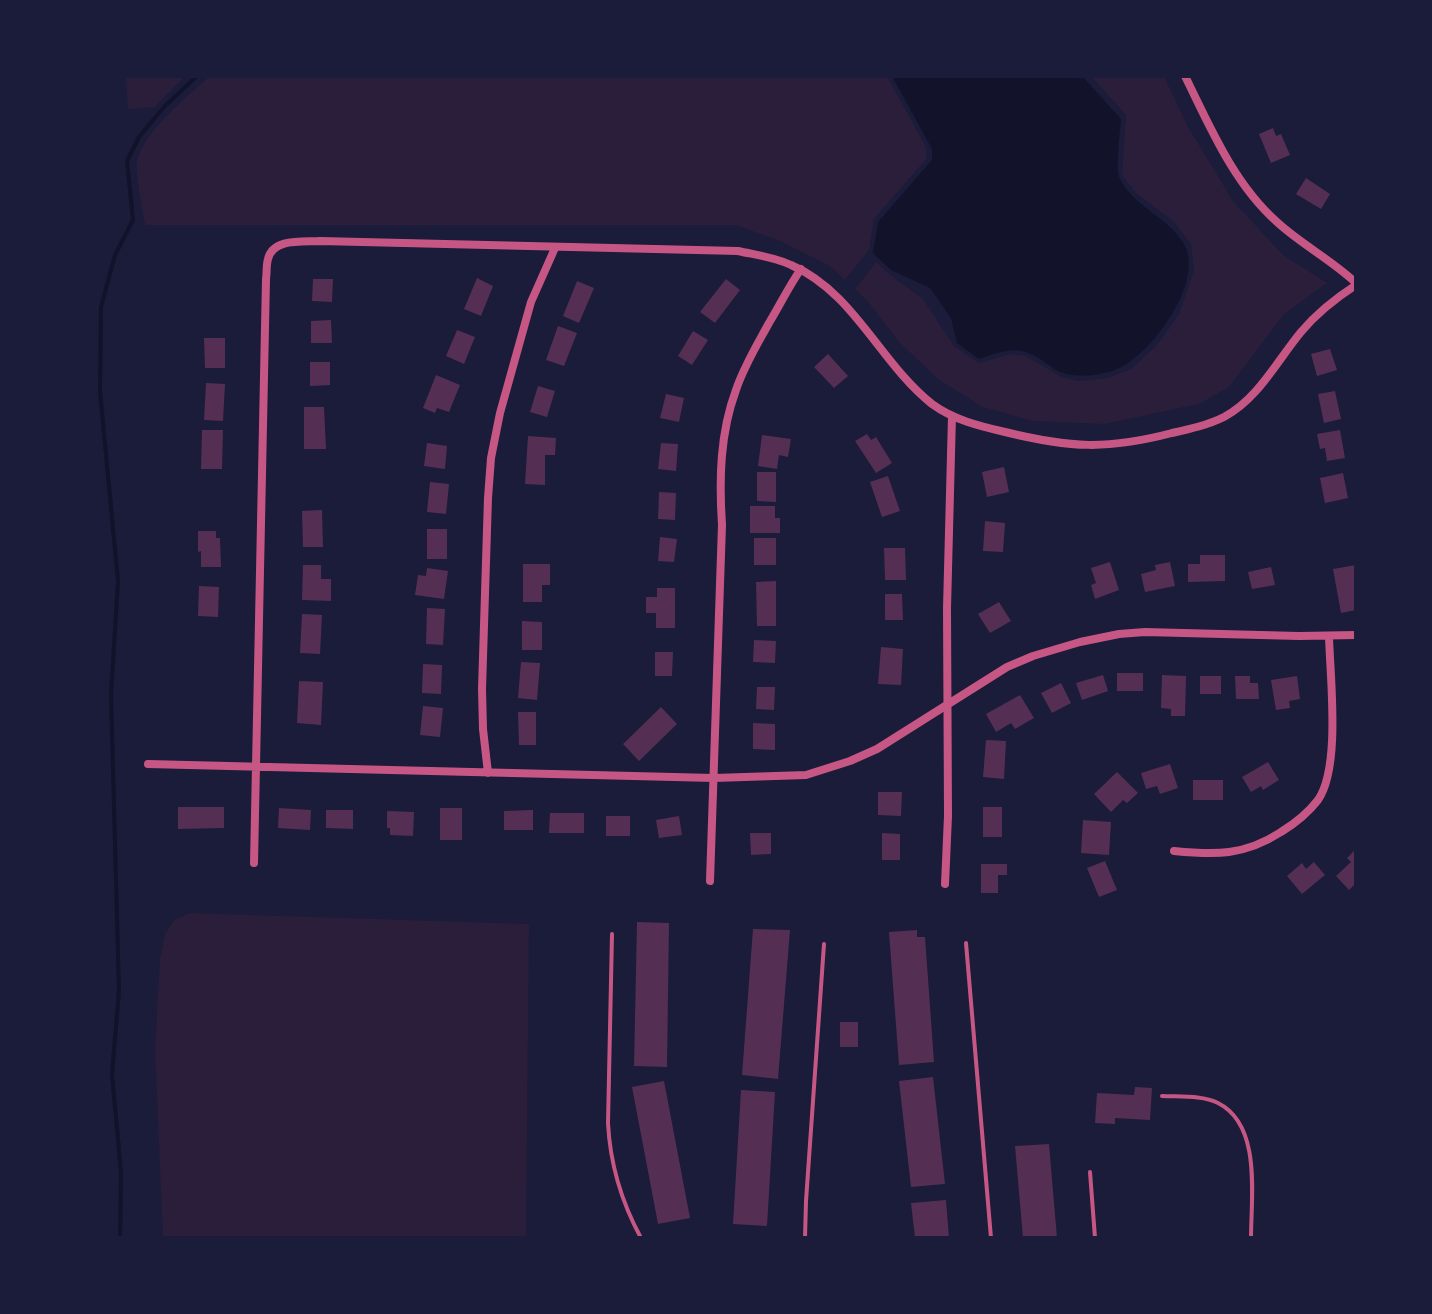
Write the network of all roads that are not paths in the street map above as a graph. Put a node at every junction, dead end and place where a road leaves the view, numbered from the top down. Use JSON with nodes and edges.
{"nodes":[{"id":1,"x":1185,"y":76,"type":"edge"},
{"id":2,"x":555,"y":248,"type":"junction"},
{"id":3,"x":801,"y":269,"type":"junction"},
{"id":4,"x":1356,"y":284,"type":"edge"},
{"id":5,"x":952,"y":416,"type":"junction"},
{"id":6,"x":1356,"y":635,"type":"edge"},
{"id":7,"x":1329,"y":636,"type":"junction"},
{"id":8,"x":947,"y":705,"type":"junction"},
{"id":9,"x":148,"y":764,"type":"dead end"},
{"id":10,"x":256,"y":767,"type":"junction"},
{"id":11,"x":488,"y":773,"type":"junction"},
{"id":12,"x":714,"y":778,"type":"junction"},
{"id":13,"x":1174,"y":851,"type":"dead end"},
{"id":14,"x":254,"y":863,"type":"dead end"},
{"id":15,"x":710,"y":881,"type":"dead end"},
{"id":16,"x":945,"y":884,"type":"dead end"},
{"id":17,"x":612,"y":934,"type":"dead end"},
{"id":18,"x":966,"y":943,"type":"dead end"},
{"id":19,"x":824,"y":944,"type":"dead end"},
{"id":20,"x":1162,"y":1096,"type":"dead end"},
{"id":21,"x":1090,"y":1172,"type":"dead end"},
{"id":22,"x":641,"y":1238,"type":"edge"},
{"id":23,"x":805,"y":1238,"type":"edge"},
{"id":24,"x":991,"y":1238,"type":"edge"},
{"id":25,"x":1095,"y":1238,"type":"edge"},
{"id":26,"x":1251,"y":1238,"type":"edge"}],
"edges":[{"from":1,"to":4,"type":"street"},
{"from":2,"to":3,"type":"street"},
{"from":2,"to":10,"type":"street"},
{"from":2,"to":11,"type":"street"},
{"from":3,"to":5,"type":"street"},
{"from":3,"to":12,"type":"street"},
{"from":4,"to":5,"type":"street"},
{"from":5,"to":8,"type":"street"},
{"from":6,"to":7,"type":"street"},
{"from":7,"to":8,"type":"street"},
{"from":7,"to":13,"type":"street"},
{"from":8,"to":12,"type":"street"},
{"from":8,"to":16,"type":"street"},
{"from":9,"to":10,"type":"street"},
{"from":10,"to":11,"type":"street"},
{"from":10,"to":14,"type":"street"},
{"from":11,"to":12,"type":"street"},
{"from":12,"to":15,"type":"street"},
{"from":17,"to":22,"type":"lane"},
{"from":18,"to":24,"type":"lane"},
{"from":19,"to":23,"type":"lane"},
{"from":20,"to":26,"type":"lane"},
{"from":21,"to":25,"type":"lane"}]}
